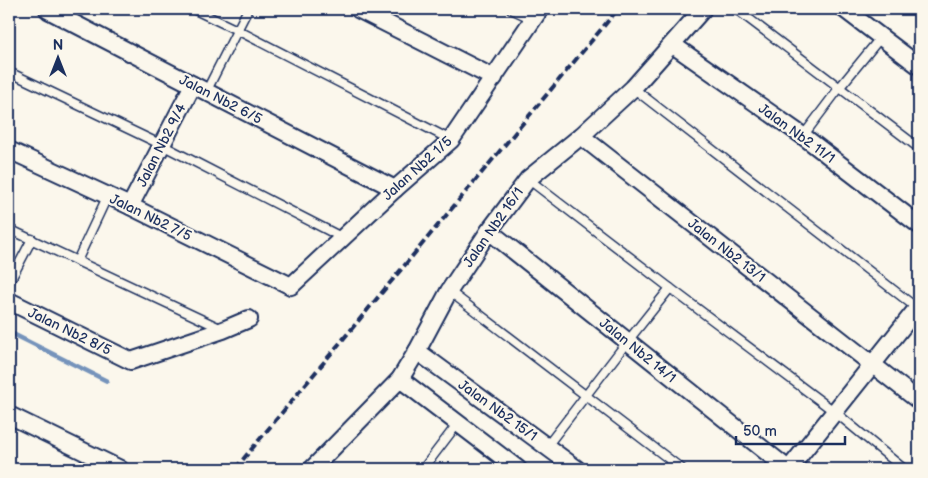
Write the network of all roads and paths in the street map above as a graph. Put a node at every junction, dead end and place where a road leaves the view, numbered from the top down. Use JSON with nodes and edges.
{"nodes":[{"id":1,"x":193,"y":9,"type":"edge"},
{"id":2,"x":248,"y":9,"type":"edge"},
{"id":3,"x":358,"y":9,"type":"edge"},
{"id":4,"x":511,"y":9,"type":"edge"},
{"id":5,"x":703,"y":9,"type":"edge"},
{"id":6,"x":736,"y":9,"type":"edge"},
{"id":7,"x":844,"y":9,"type":"edge"},
{"id":8,"x":48,"y":10,"type":"dead end"},
{"id":9,"x":537,"y":14,"type":"edge"},
{"id":10,"x":237,"y":30,"type":"junction"},
{"id":11,"x":881,"y":37,"type":"junction"},
{"id":12,"x":672,"y":45,"type":"junction"},
{"id":13,"x":919,"y":66,"type":"edge"},
{"id":14,"x":9,"y":72,"type":"edge"},
{"id":15,"x":494,"y":78,"type":"junction"},
{"id":16,"x":840,"y":87,"type":"junction"},
{"id":17,"x":199,"y":88,"type":"junction"},
{"id":18,"x":633,"y":88,"type":"junction"},
{"id":19,"x":581,"y":136,"type":"junction"},
{"id":20,"x":803,"y":136,"type":"junction"},
{"id":21,"x":451,"y":140,"type":"junction"},
{"id":22,"x":162,"y":145,"type":"junction"},
{"id":23,"x":919,"y":148,"type":"edge"},
{"id":24,"x":9,"y":150,"type":"edge"},
{"id":25,"x":528,"y":179,"type":"junction"},
{"id":26,"x":395,"y":189,"type":"junction"},
{"id":27,"x":108,"y":195,"type":"junction"},
{"id":28,"x":130,"y":206,"type":"junction"},
{"id":29,"x":919,"y":224,"type":"edge"},
{"id":30,"x":9,"y":228,"type":"edge"},
{"id":31,"x":489,"y":231,"type":"junction"},
{"id":32,"x":342,"y":238,"type":"junction"},
{"id":33,"x":32,"y":239,"type":"junction"},
{"id":34,"x":77,"y":261,"type":"junction"},
{"id":35,"x":9,"y":283,"type":"edge"},
{"id":36,"x":291,"y":286,"type":"joint"},
{"id":37,"x":670,"y":288,"type":"junction"},
{"id":38,"x":449,"y":291,"type":"junction"},
{"id":39,"x":9,"y":301,"type":"edge"},
{"id":40,"x":919,"y":309,"type":"edge"},
{"id":41,"x":250,"y":319,"type":"dead end"},
{"id":42,"x":223,"y":330,"type":"junction"},
{"id":43,"x":627,"y":342,"type":"junction"},
{"id":44,"x":417,"y":351,"type":"junction"},
{"id":45,"x":873,"y":364,"type":"junction"},
{"id":46,"x":400,"y":379,"type":"junction"},
{"id":47,"x":585,"y":395,"type":"junction"},
{"id":48,"x":919,"y":401,"type":"edge"},
{"id":49,"x":835,"y":412,"type":"junction"},
{"id":50,"x":9,"y":415,"type":"edge"},
{"id":51,"x":458,"y":422,"type":"junction"},
{"id":52,"x":546,"y":446,"type":"junction"},
{"id":53,"x":120,"y":469,"type":"edge"},
{"id":54,"x":312,"y":469,"type":"edge"},
{"id":55,"x":423,"y":469,"type":"edge"},
{"id":56,"x":518,"y":469,"type":"edge"},
{"id":57,"x":578,"y":469,"type":"edge"},
{"id":58,"x":682,"y":469,"type":"edge"},
{"id":59,"x":788,"y":469,"type":"edge"},
{"id":60,"x":904,"y":469,"type":"edge"}],
"edges":[{"from":1,"to":10,"type":"lane"},
{"from":2,"to":10,"type":"lane"},
{"from":3,"to":15,"type":"street"},
{"from":4,"to":9,"type":"lane"},
{"from":5,"to":12,"type":"street","name":"Jalan Nb2 16/1"},
{"from":6,"to":16,"type":"lane"},
{"from":7,"to":11,"type":"street"},
{"from":8,"to":17,"type":"street","name":"Jalan Nb2 6/5"},
{"from":9,"to":15,"type":"street","name":"Jalan Nb2 1/5"},
{"from":10,"to":17,"type":"lane"},
{"from":10,"to":21,"type":"lane"},
{"from":11,"to":13,"type":"street"},
{"from":11,"to":16,"type":"lane"},
{"from":12,"to":18,"type":"street","name":"Jalan Nb2 16/1"},
{"from":12,"to":20,"type":"street","name":"Jalan Nb2 11/1"},
{"from":14,"to":22,"type":"lane"},
{"from":15,"to":21,"type":"street","name":"Jalan Nb2 1/5"},
{"from":16,"to":20,"type":"lane"},
{"from":16,"to":23,"type":"lane"},
{"from":17,"to":22,"type":"street","name":"Jalan Nb2 9/4"},
{"from":17,"to":26,"type":"street","name":"Jalan Nb2 6/5"},
{"from":18,"to":19,"type":"street","name":"Jalan Nb2 16/1"},
{"from":18,"to":40,"type":"lane"},
{"from":19,"to":25,"type":"street","name":"Jalan Nb2 16/1"},
{"from":19,"to":45,"type":"street","name":"Jalan Nb2 13/1"},
{"from":20,"to":29,"type":"street","name":"Jalan Nb2 11/1"},
{"from":21,"to":26,"type":"street","name":"Jalan Nb2 1/5"},
{"from":22,"to":28,"type":"street","name":"Jalan Nb2 9/4"},
{"from":22,"to":32,"type":"lane"},
{"from":24,"to":27,"type":"street","name":"Jalan Nb2 7/5"},
{"from":25,"to":31,"type":"street","name":"Jalan Nb2 16/1"},
{"from":25,"to":37,"type":"lane"},
{"from":26,"to":32,"type":"street","name":"Jalan Nb2 1/5"},
{"from":27,"to":28,"type":"street","name":"Jalan Nb2 7/5"},
{"from":27,"to":34,"type":"lane"},
{"from":28,"to":36,"type":"street","name":"Jalan Nb2 7/5"},
{"from":30,"to":33,"type":"lane"},
{"from":31,"to":38,"type":"street","name":"Jalan Nb2 16/1"},
{"from":31,"to":43,"type":"street","name":"Jalan Nb2 14/1"},
{"from":32,"to":36,"type":"street","name":"Jalan Nb2 1/5"},
{"from":33,"to":34,"type":"lane"},
{"from":33,"to":35,"type":"lane"},
{"from":34,"to":42,"type":"lane"},
{"from":37,"to":43,"type":"lane"},
{"from":37,"to":49,"type":"lane"},
{"from":38,"to":44,"type":"street","name":"Jalan Nb2 16/1"},
{"from":38,"to":47,"type":"lane"},
{"from":39,"to":42,"type":"street","name":"Jalan Nb2 8/5"},
{"from":40,"to":45,"type":"street"},
{"from":41,"to":42,"type":"street"},
{"from":43,"to":47,"type":"lane"},
{"from":43,"to":59,"type":"street","name":"Jalan Nb2 14/1"},
{"from":44,"to":46,"type":"street","name":"Jalan Nb2 16/1"},
{"from":44,"to":52,"type":"street","name":"Jalan Nb2 15/1"},
{"from":45,"to":48,"type":"street","name":"Jalan Nb2 13/1"},
{"from":45,"to":49,"type":"street"},
{"from":46,"to":51,"type":"street"},
{"from":46,"to":54,"type":"street","name":"Jalan Nb2 16/1"},
{"from":47,"to":52,"type":"lane"},
{"from":47,"to":58,"type":"lane"},
{"from":49,"to":59,"type":"street"},
{"from":49,"to":60,"type":"lane"},
{"from":50,"to":53,"type":"street"},
{"from":51,"to":55,"type":"lane"},
{"from":51,"to":56,"type":"street"},
{"from":52,"to":57,"type":"street","name":"Jalan Nb2 15/1"}]}
